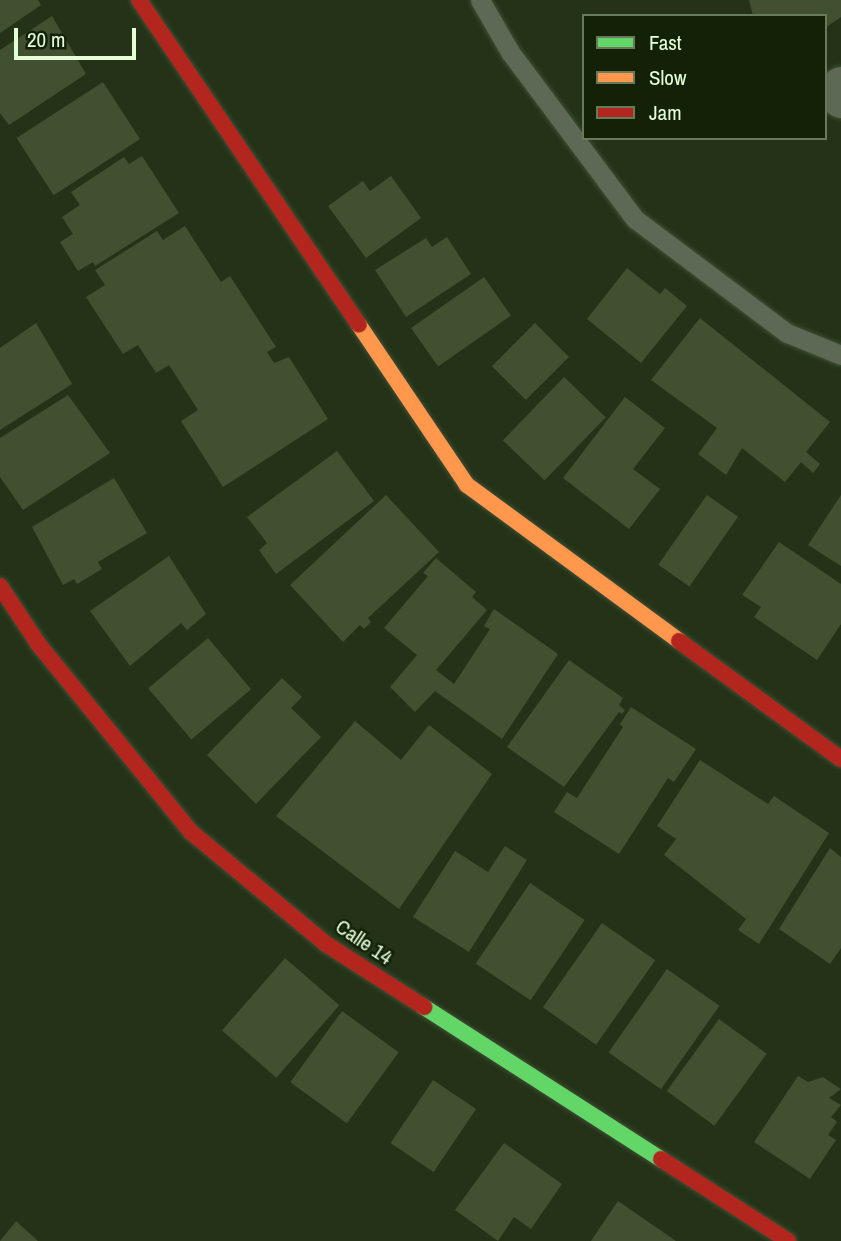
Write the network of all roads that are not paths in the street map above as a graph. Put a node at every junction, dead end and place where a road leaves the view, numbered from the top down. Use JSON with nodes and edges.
{"nodes":[{"id":1,"x":139,"y":0,"type":"edge"},
{"id":2,"x":480,"y":0,"type":"edge"},
{"id":3,"x":841,"y":86,"type":"edge"},
{"id":4,"x":841,"y":99,"type":"edge"},
{"id":5,"x":841,"y":355,"type":"edge"},
{"id":6,"x":0,"y":586,"type":"edge"},
{"id":7,"x":841,"y":758,"type":"edge"},
{"id":8,"x":788,"y":1241,"type":"edge"}],
"edges":[{"from":1,"to":7,"type":"street"},
{"from":2,"to":5,"type":"lane"},
{"from":3,"to":4,"type":"street"},
{"from":6,"to":8,"type":"street","name":"Calle 14"}]}
